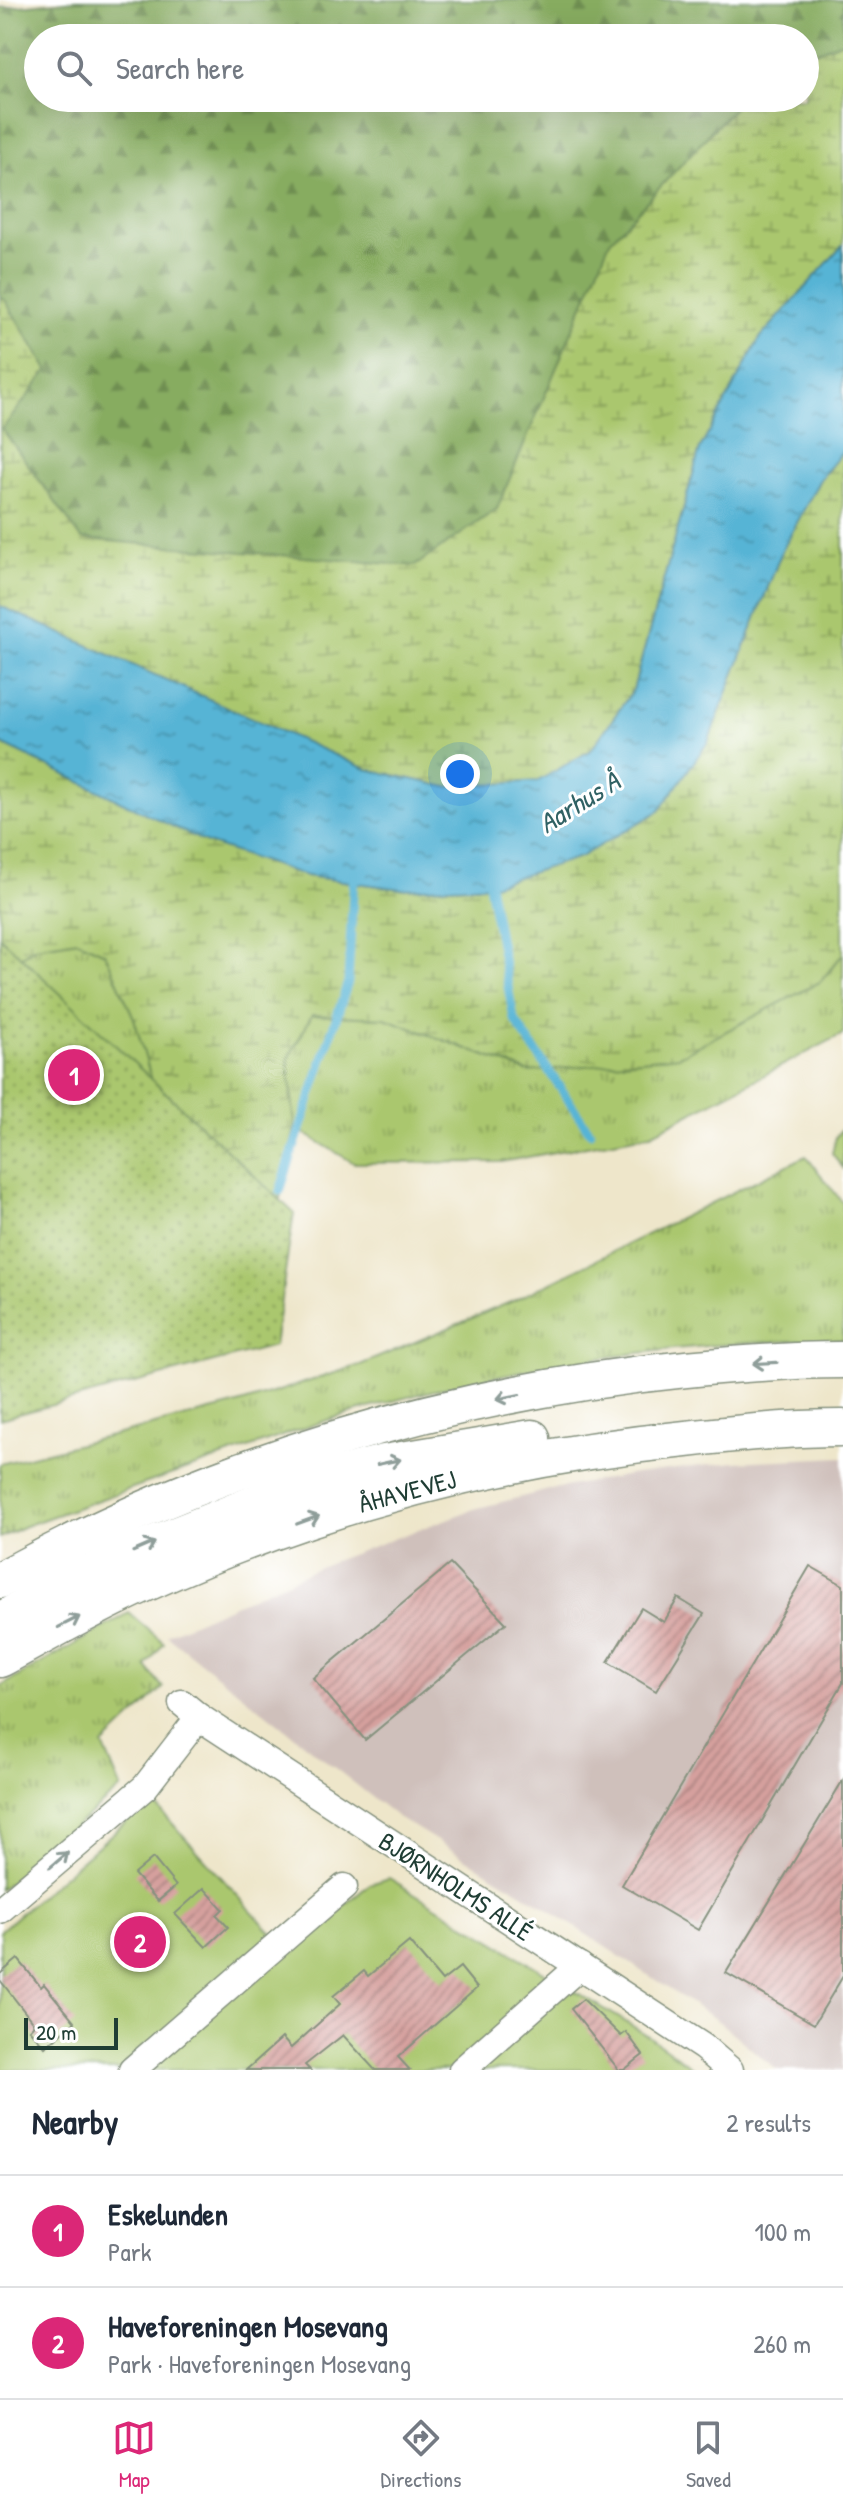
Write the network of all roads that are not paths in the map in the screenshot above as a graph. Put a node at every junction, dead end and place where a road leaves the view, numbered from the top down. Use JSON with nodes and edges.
{"nodes":[{"id":1,"x":843,"y":1360,"type":"edge"},
{"id":2,"x":840,"y":1428,"type":"edge"},
{"id":3,"x":0,"y":1580,"type":"edge"},
{"id":4,"x":0,"y":1621,"type":"edge"},
{"id":5,"x":0,"y":1659,"type":"edge"},
{"id":6,"x":344,"y":1887,"type":"dead end"},
{"id":7,"x":0,"y":1910,"type":"edge"},
{"id":8,"x":580,"y":1966,"type":"junction"},
{"id":9,"x":132,"y":2070,"type":"edge"},
{"id":10,"x":462,"y":2070,"type":"edge"},
{"id":11,"x":730,"y":2070,"type":"edge"}],
"edges":[{"from":1,"to":3,"type":"main road","one_way":true},
{"from":4,"to":2,"type":"main road","one_way":true},
{"from":5,"to":2,"type":"main road","name":"ÅHAVEVEJ","one_way":true},
{"from":6,"to":9,"type":"street"},
{"from":7,"to":8,"type":"street","name":"BJØRNHOLMS ALLÉ","one_way":true},
{"from":8,"to":10,"type":"street"},
{"from":8,"to":11,"type":"street","name":"BJØRNHOLMS ALLÉ"}]}
